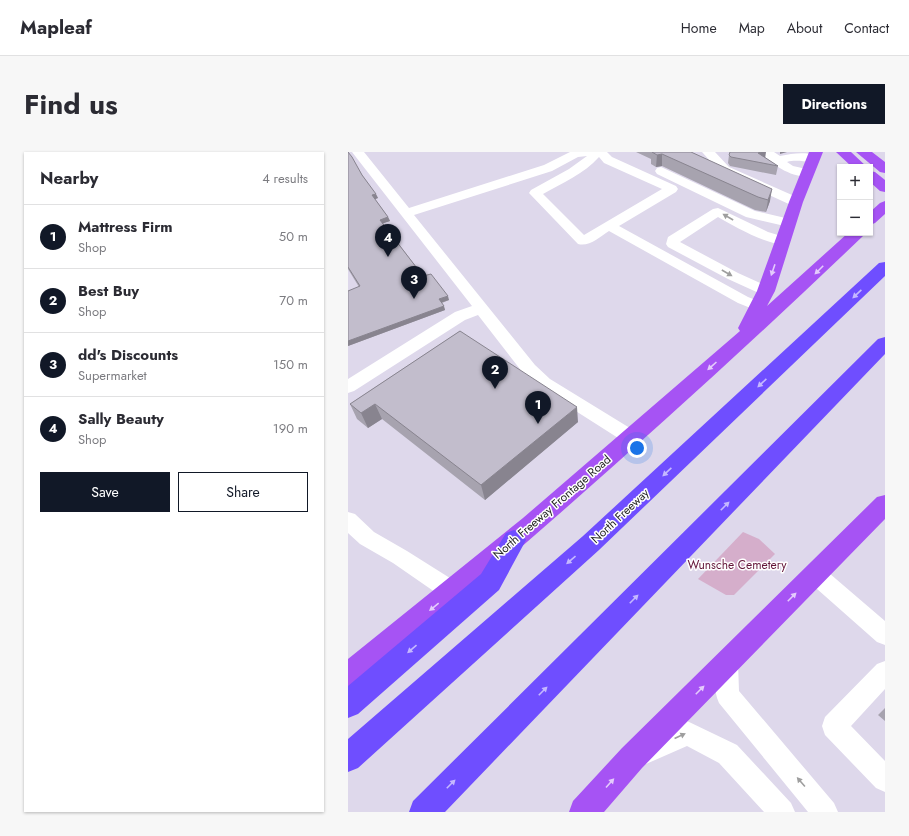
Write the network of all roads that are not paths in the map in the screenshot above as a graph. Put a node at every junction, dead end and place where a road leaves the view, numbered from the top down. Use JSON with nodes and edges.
{"nodes":[{"id":1,"x":358,"y":152,"type":"edge"},
{"id":2,"x":590,"y":152,"type":"edge"},
{"id":3,"x":599,"y":152,"type":"edge"},
{"id":4,"x":607,"y":152,"type":"edge"},
{"id":5,"x":767,"y":152,"type":"edge"},
{"id":6,"x":843,"y":152,"type":"edge"},
{"id":7,"x":711,"y":153,"type":"edge"},
{"id":8,"x":797,"y":154,"type":"edge"},
{"id":9,"x":874,"y":158,"type":"edge"},
{"id":10,"x":778,"y":160,"type":"junction"},
{"id":11,"x":812,"y":161,"type":"edge"},
{"id":12,"x":857,"y":164,"type":"edge"},
{"id":13,"x":885,"y":169,"type":"edge"},
{"id":14,"x":873,"y":178,"type":"edge"},
{"id":15,"x":885,"y":188,"type":"edge"},
{"id":16,"x":796,"y":202,"type":"junction"},
{"id":17,"x":885,"y":206,"type":"edge"},
{"id":18,"x":406,"y":213,"type":"junction"},
{"id":19,"x":873,"y":217,"type":"edge"},
{"id":20,"x":789,"y":223,"type":"junction"},
{"id":21,"x":609,"y":226,"type":"junction"},
{"id":22,"x":873,"y":227,"type":"edge"},
{"id":23,"x":885,"y":227,"type":"edge"},
{"id":24,"x":854,"y":236,"type":"edge"},
{"id":25,"x":783,"y":241,"type":"junction"},
{"id":26,"x":885,"y":267,"type":"edge"},
{"id":27,"x":766,"y":291,"type":"junction"},
{"id":28,"x":758,"y":306,"type":"junction"},
{"id":29,"x":482,"y":308,"type":"junction"},
{"id":30,"x":741,"y":340,"type":"junction"},
{"id":31,"x":885,"y":343,"type":"edge"},
{"id":32,"x":348,"y":387,"type":"edge"},
{"id":33,"x":632,"y":438,"type":"junction"},
{"id":34,"x":885,"y":504,"type":"edge"},
{"id":35,"x":348,"y":520,"type":"edge"},
{"id":36,"x":514,"y":540,"type":"junction"},
{"id":37,"x":815,"y":574,"type":"junction"},
{"id":38,"x":453,"y":592,"type":"junction"},
{"id":39,"x":885,"y":635,"type":"edge"},
{"id":40,"x":727,"y":663,"type":"junction"},
{"id":41,"x":885,"y":672,"type":"edge"},
{"id":42,"x":348,"y":676,"type":"edge"},
{"id":43,"x":348,"y":704,"type":"edge"},
{"id":44,"x":348,"y":758,"type":"edge"},
{"id":45,"x":632,"y":758,"type":"junction"},
{"id":46,"x":885,"y":779,"type":"edge"},
{"id":47,"x":424,"y":812,"type":"edge"},
{"id":48,"x":584,"y":812,"type":"edge"},
{"id":49,"x":782,"y":812,"type":"edge"},
{"id":50,"x":825,"y":812,"type":"edge"}],
"edges":[{"from":1,"to":18,"type":"street"},
{"from":2,"to":18,"type":"street"},
{"from":3,"to":21,"type":"street"},
{"from":3,"to":21,"type":"street"},
{"from":4,"to":20,"type":"street"},
{"from":5,"to":10,"type":"street"},
{"from":6,"to":12,"type":"main road"},
{"from":7,"to":16,"type":"street"},
{"from":8,"to":10,"type":"street"},
{"from":8,"to":11,"type":"street"},
{"from":9,"to":13,"type":"main road"},
{"from":10,"to":11,"type":"street"},
{"from":11,"to":16,"type":"main road"},
{"from":14,"to":15,"type":"main road"},
{"from":16,"to":20,"type":"main road"},
{"from":17,"to":19,"type":"main road"},
{"from":18,"to":29,"type":"street"},
{"from":20,"to":25,"type":"main road"},
{"from":21,"to":28,"type":"street"},
{"from":22,"to":23,"type":"main road"},
{"from":24,"to":30,"type":"main road","name":"North Freeway Frontage Road","one_way":true},
{"from":25,"to":27,"type":"main road","one_way":true},
{"from":25,"to":27,"type":"street","one_way":true},
{"from":26,"to":44,"type":"highway","name":"North Freeway","one_way":true},
{"from":27,"to":28,"type":"main road"},
{"from":28,"to":30,"type":"main road"},
{"from":29,"to":32,"type":"street"},
{"from":29,"to":33,"type":"street"},
{"from":30,"to":33,"type":"main road","name":"North Freeway Frontage Road","one_way":true},
{"from":47,"to":31,"type":"highway","one_way":true},
{"from":33,"to":36,"type":"main road","name":"North Freeway Frontage Road"},
{"from":34,"to":37,"type":"main road"},
{"from":35,"to":38,"type":"street"},
{"from":36,"to":38,"type":"main road","name":"North Freeway Frontage Road"},
{"from":36,"to":43,"type":"highway","one_way":true},
{"from":37,"to":39,"type":"street"},
{"from":40,"to":37,"type":"main road","one_way":true},
{"from":38,"to":42,"type":"main road","name":"North Freeway Frontage Road","one_way":true},
{"from":45,"to":40,"type":"main road","one_way":true},
{"from":50,"to":40,"type":"street","one_way":true},
{"from":41,"to":46,"type":"street"},
{"from":48,"to":45,"type":"main road","one_way":true},
{"from":45,"to":49,"type":"street","one_way":true}]}
